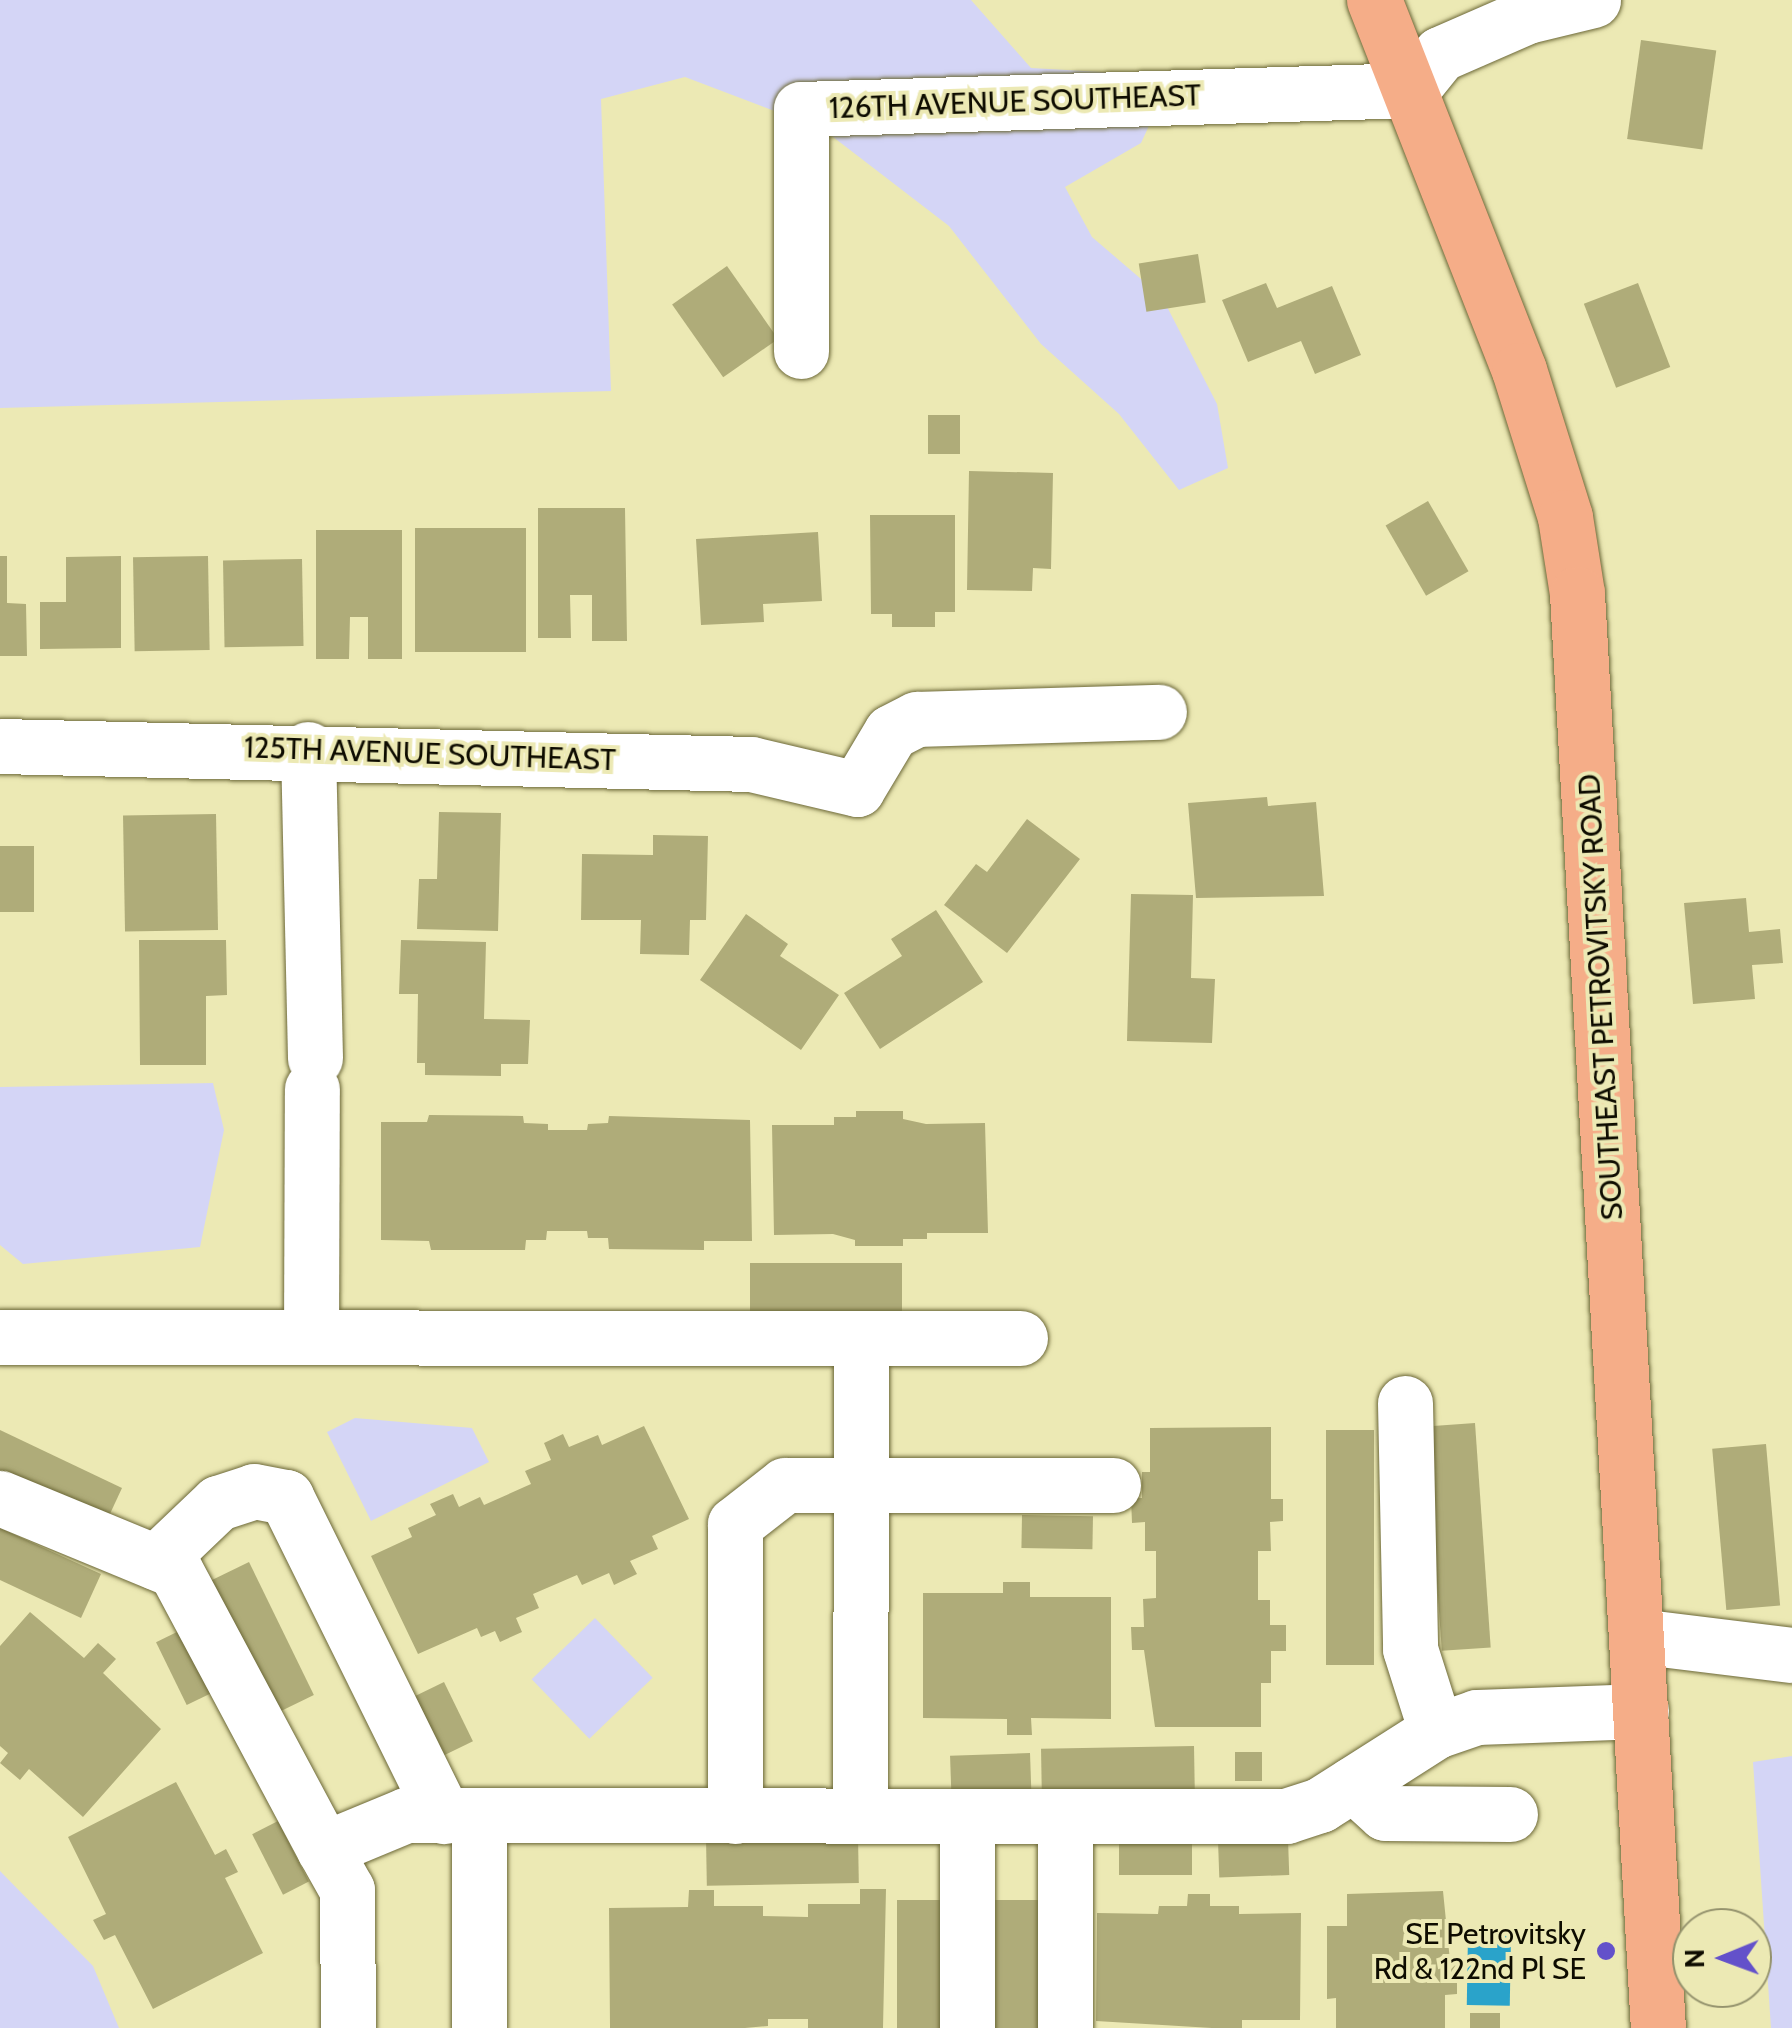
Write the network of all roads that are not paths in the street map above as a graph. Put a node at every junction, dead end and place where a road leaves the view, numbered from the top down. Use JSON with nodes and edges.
{"nodes":[{"id":1,"x":1374,"y":0,"type":"edge"},
{"id":2,"x":1593,"y":0,"type":"edge"},
{"id":3,"x":1411,"y":90,"type":"junction"},
{"id":4,"x":801,"y":351,"type":"dead end"},
{"id":5,"x":1159,"y":712,"type":"dead end"},
{"id":6,"x":0,"y":746,"type":"edge"},
{"id":7,"x":308,"y":749,"type":"junction"},
{"id":8,"x":0,"y":1337,"type":"edge"},
{"id":9,"x":312,"y":1337,"type":"junction"},
{"id":10,"x":861,"y":1338,"type":"junction"},
{"id":11,"x":1020,"y":1338,"type":"dead end"},
{"id":12,"x":1405,"y":1403,"type":"dead end"},
{"id":13,"x":861,"y":1485,"type":"junction"},
{"id":14,"x":1113,"y":1485,"type":"dead end"},
{"id":15,"x":0,"y":1498,"type":"edge"},
{"id":16,"x":156,"y":1562,"type":"junction"},
{"id":17,"x":1637,"y":1636,"type":"junction"},
{"id":18,"x":1792,"y":1655,"type":"edge"},
{"id":19,"x":1641,"y":1711,"type":"junction"},
{"id":20,"x":1436,"y":1731,"type":"junction"},
{"id":21,"x":1354,"y":1784,"type":"junction"},
{"id":22,"x":1510,"y":1814,"type":"dead end"},
{"id":23,"x":462,"y":1816,"type":"junction"},
{"id":24,"x":735,"y":1816,"type":"junction"},
{"id":25,"x":860,"y":1816,"type":"junction"},
{"id":26,"x":968,"y":1816,"type":"junction"},
{"id":27,"x":1065,"y":1817,"type":"junction"},
{"id":28,"x":324,"y":1849,"type":"junction"},
{"id":29,"x":348,"y":2028,"type":"edge"},
{"id":30,"x":479,"y":2028,"type":"edge"},
{"id":31,"x":967,"y":2028,"type":"edge"},
{"id":32,"x":1065,"y":2028,"type":"edge"},
{"id":33,"x":1658,"y":2028,"type":"edge"}],
"edges":[{"from":1,"to":3,"type":"main road","name":"SOUTHEAST PETROVITSKY ROAD"},
{"from":2,"to":3,"type":"street"},
{"from":3,"to":4,"type":"street","name":"126TH AVENUE SOUTHEAST"},
{"from":3,"to":17,"type":"main road","name":"SOUTHEAST PETROVITSKY ROAD"},
{"from":5,"to":7,"type":"street","name":"125TH AVENUE SOUTHEAST"},
{"from":6,"to":7,"type":"street","name":"125TH AVENUE SOUTHEAST"},
{"from":7,"to":9,"type":"street"},
{"from":8,"to":9,"type":"street"},
{"from":9,"to":10,"type":"street"},
{"from":10,"to":11,"type":"street"},
{"from":10,"to":13,"type":"street"},
{"from":12,"to":20,"type":"street"},
{"from":13,"to":14,"type":"street"},
{"from":13,"to":24,"type":"street"},
{"from":13,"to":25,"type":"street"},
{"from":15,"to":16,"type":"street"},
{"from":16,"to":23,"type":"street"},
{"from":16,"to":28,"type":"street"},
{"from":17,"to":18,"type":"street"},
{"from":17,"to":19,"type":"main road","name":"SOUTHEAST PETROVITSKY ROAD"},
{"from":19,"to":20,"type":"street"},
{"from":19,"to":33,"type":"main road","name":"SOUTHEAST PETROVITSKY ROAD"},
{"from":20,"to":21,"type":"street"},
{"from":21,"to":22,"type":"street"},
{"from":21,"to":27,"type":"street"},
{"from":23,"to":24,"type":"street"},
{"from":23,"to":28,"type":"street"},
{"from":23,"to":30,"type":"street"},
{"from":24,"to":25,"type":"street"},
{"from":25,"to":26,"type":"street"},
{"from":26,"to":27,"type":"street"},
{"from":26,"to":31,"type":"street"},
{"from":27,"to":32,"type":"street"},
{"from":28,"to":29,"type":"street"}]}
